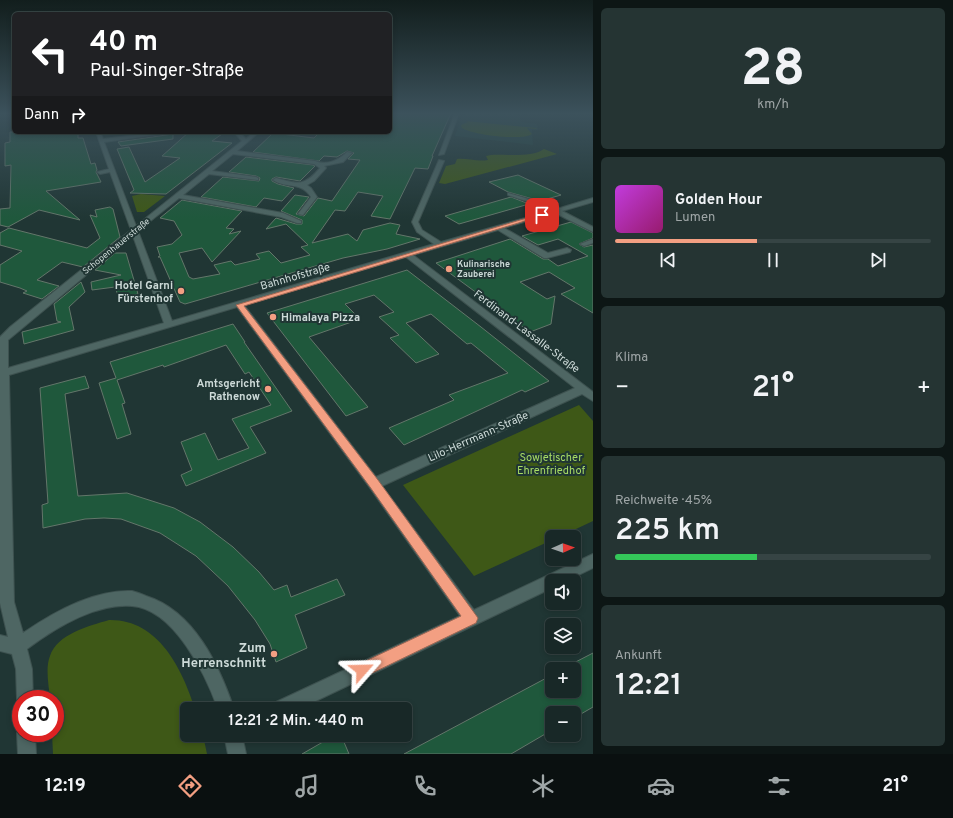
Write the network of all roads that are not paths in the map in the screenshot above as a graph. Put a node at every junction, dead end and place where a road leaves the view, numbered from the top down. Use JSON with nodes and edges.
{"nodes":[{"id":1,"x":104,"y":148,"type":"edge"},
{"id":2,"x":237,"y":148,"type":"edge"},
{"id":3,"x":444,"y":148,"type":"edge"},
{"id":4,"x":232,"y":152,"type":"junction"},
{"id":5,"x":349,"y":153,"type":"dead end"},
{"id":6,"x":321,"y":165,"type":"junction"},
{"id":7,"x":112,"y":170,"type":"junction"},
{"id":8,"x":100,"y":172,"type":"dead end"},
{"id":9,"x":208,"y":172,"type":"junction"},
{"id":10,"x":256,"y":179,"type":"dead end"},
{"id":11,"x":276,"y":180,"type":"dead end"},
{"id":12,"x":302,"y":185,"type":"junction"},
{"id":13,"x":510,"y":194,"type":"dead end"},
{"id":14,"x":177,"y":196,"type":"junction"},
{"id":15,"x":593,"y":200,"type":"edge"},
{"id":16,"x":558,"y":210,"type":"junction"},
{"id":17,"x":301,"y":214,"type":"dead end"},
{"id":18,"x":298,"y":222,"type":"dead end"},
{"id":19,"x":499,"y":228,"type":"junction"},
{"id":20,"x":593,"y":230,"type":"edge"},
{"id":21,"x":134,"y":232,"type":"junction"},
{"id":22,"x":593,"y":241,"type":"edge"},
{"id":23,"x":584,"y":244,"type":"dead end"},
{"id":24,"x":440,"y":245,"type":"junction"},
{"id":25,"x":567,"y":250,"type":"dead end"},
{"id":26,"x":408,"y":255,"type":"junction"},
{"id":27,"x":240,"y":305,"type":"junction"},
{"id":28,"x":169,"y":325,"type":"junction"},
{"id":29,"x":2,"y":339,"type":"edge"},
{"id":30,"x":2,"y":374,"type":"edge"},
{"id":31,"x":583,"y":389,"type":"junction"},
{"id":32,"x":593,"y":397,"type":"edge"},
{"id":33,"x":374,"y":484,"type":"junction"},
{"id":34,"x":593,"y":561,"type":"edge"},
{"id":35,"x":471,"y":618,"type":"junction"},
{"id":36,"x":0,"y":643,"type":"edge"},
{"id":37,"x":17,"y":647,"type":"junction"},
{"id":38,"x":25,"y":690,"type":"edge"},
{"id":39,"x":224,"y":702,"type":"edge"},
{"id":40,"x":295,"y":702,"type":"edge"},
{"id":41,"x":26,"y":742,"type":"edge"},
{"id":42,"x":234,"y":742,"type":"edge"},
{"id":43,"x":27,"y":754,"type":"edge"},
{"id":44,"x":237,"y":754,"type":"edge"}],
"edges":[{"from":1,"to":7,"type":"street"},
{"from":2,"to":4,"type":"street","name":"Schopenhauerstraße"},
{"from":3,"to":24,"type":"street"},
{"from":4,"to":6,"type":"street"},
{"from":4,"to":9,"type":"street","name":"Schopenhauerstraße"},
{"from":5,"to":6,"type":"street"},
{"from":6,"to":12,"type":"street"},
{"from":7,"to":8,"type":"street"},
{"from":7,"to":21,"type":"street"},
{"from":9,"to":10,"type":"street"},
{"from":9,"to":14,"type":"street","name":"Schopenhauerstraße"},
{"from":11,"to":12,"type":"street"},
{"from":12,"to":17,"type":"street"},
{"from":13,"to":16,"type":"street"},
{"from":14,"to":18,"type":"street"},
{"from":14,"to":21,"type":"street","name":"Schopenhauerstraße"},
{"from":15,"to":16,"type":"street","name":"Bahnhofstraße"},
{"from":16,"to":19,"type":"street","name":"Bahnhofstraße"},
{"from":16,"to":20,"type":"street"},
{"from":19,"to":24,"type":"street","name":"Bahnhofstraße"},
{"from":19,"to":25,"type":"street"},
{"from":21,"to":28,"type":"street"},
{"from":21,"to":29,"type":"street","name":"Schopenhauerstraße"},
{"from":22,"to":23,"type":"street"},
{"from":24,"to":26,"type":"street","name":"Bahnhofstraße"},
{"from":26,"to":27,"type":"street","name":"Bahnhofstraße"},
{"from":26,"to":31,"type":"street","name":"Ferdinand-Lassalle-Straße"},
{"from":27,"to":28,"type":"street","name":"Bahnhofstraße"},
{"from":27,"to":33,"type":"street"},
{"from":28,"to":30,"type":"street","name":"Bahnhofstraße"},
{"from":29,"to":30,"type":"street","name":"Schopenhauerstraße"},
{"from":30,"to":37,"type":"street","name":"Schopenhauerstraße"},
{"from":31,"to":32,"type":"street","name":"Ferdinand-Lassalle-Straße"},
{"from":31,"to":33,"type":"street","name":"Lilo-Herrmann-Straße"},
{"from":33,"to":35,"type":"street"},
{"from":34,"to":35,"type":"street"},
{"from":35,"to":40,"type":"street"},
{"from":36,"to":37,"type":"street"},
{"from":37,"to":38,"type":"street","name":"Schopenhauerstraße"},
{"from":37,"to":39,"type":"street"},
{"from":41,"to":43,"type":"street"},
{"from":42,"to":44,"type":"street"}]}
